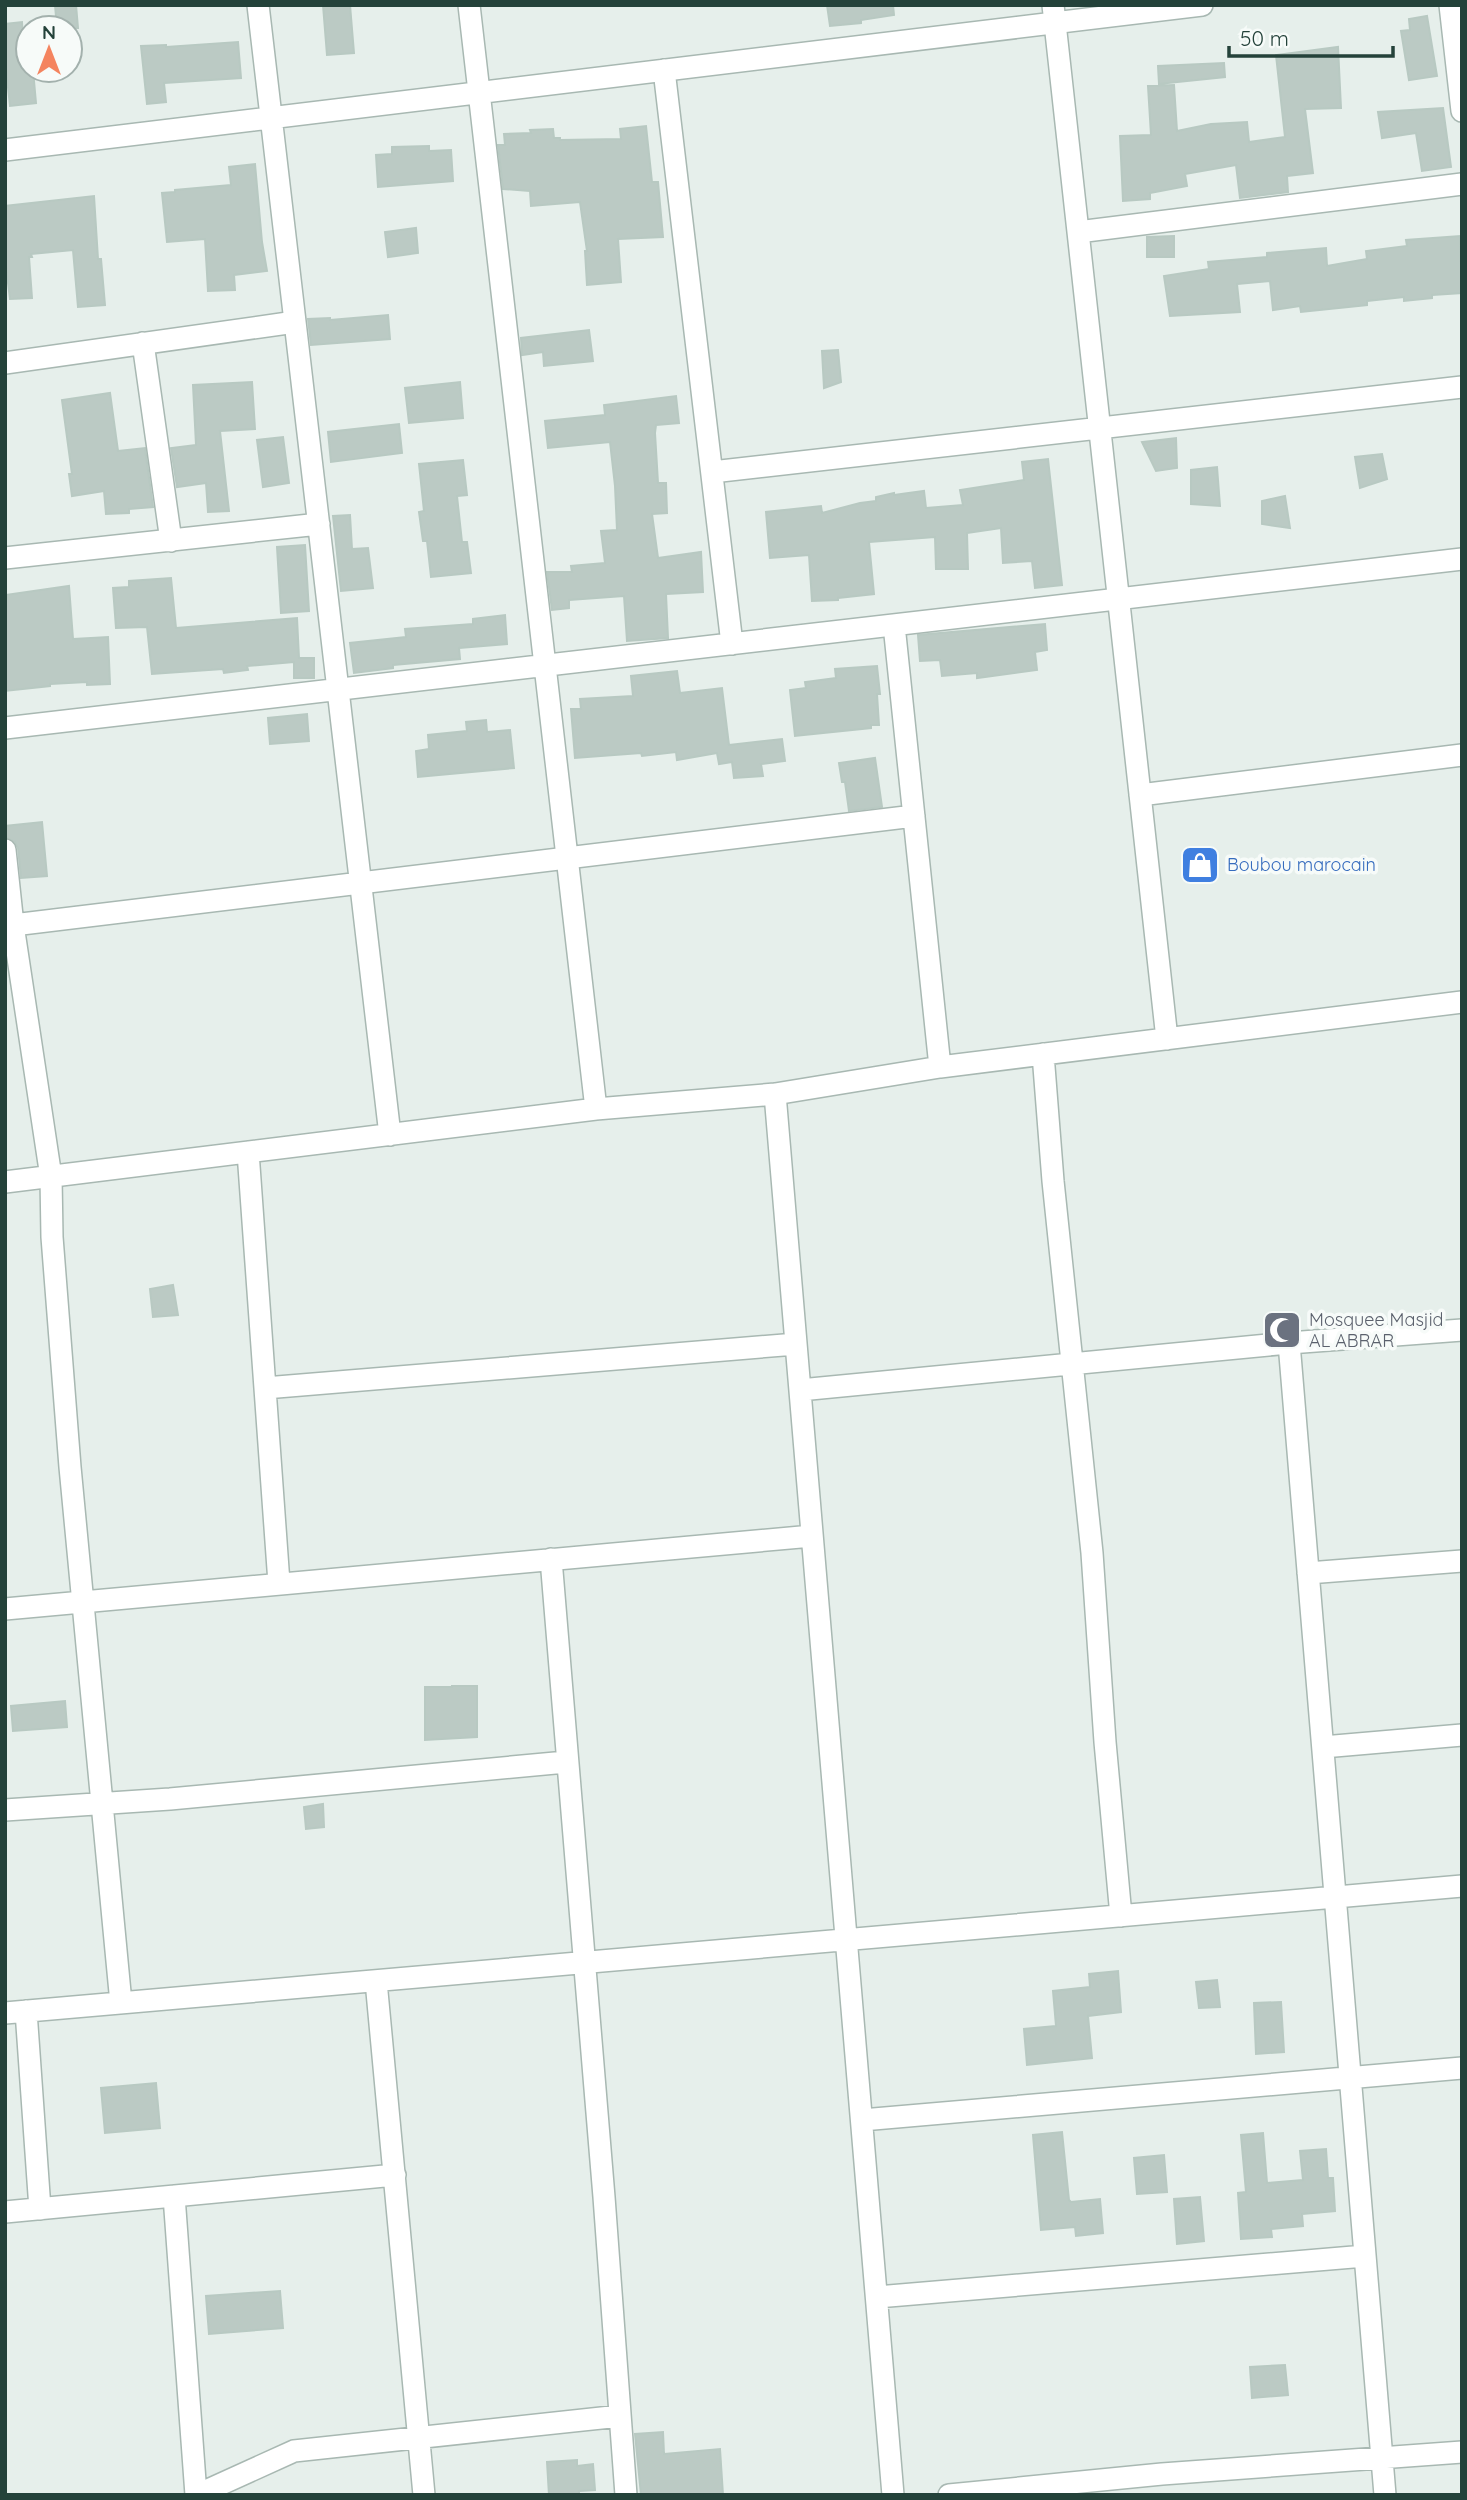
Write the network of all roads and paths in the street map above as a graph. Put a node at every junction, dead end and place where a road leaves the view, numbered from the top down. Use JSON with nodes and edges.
{"nodes":[{"id":1,"x":258,"y":5,"type":"edge"},
{"id":2,"x":469,"y":5,"type":"edge"},
{"id":3,"x":1202,"y":5,"type":"edge"},
{"id":4,"x":1450,"y":5,"type":"edge"},
{"id":5,"x":1054,"y":14,"type":"edge"},
{"id":6,"x":664,"y":70,"type":"junction"},
{"id":7,"x":479,"y":92,"type":"junction"},
{"id":8,"x":1462,"y":111,"type":"edge"},
{"id":9,"x":271,"y":117,"type":"junction"},
{"id":10,"x":5,"y":149,"type":"edge"},
{"id":11,"x":1462,"y":184,"type":"edge"},
{"id":12,"x":1078,"y":232,"type":"junction"},
{"id":13,"x":295,"y":322,"type":"junction"},
{"id":14,"x":143,"y":343,"type":"junction"},
{"id":15,"x":5,"y":363,"type":"edge"},
{"id":16,"x":1462,"y":387,"type":"edge"},
{"id":17,"x":1099,"y":428,"type":"junction"},
{"id":18,"x":712,"y":472,"type":"junction"},
{"id":19,"x":319,"y":524,"type":"junction"},
{"id":20,"x":171,"y":541,"type":"junction"},
{"id":21,"x":5,"y":558,"type":"edge"},
{"id":22,"x":1462,"y":559,"type":"edge"},
{"id":23,"x":1118,"y":599,"type":"junction"},
{"id":24,"x":894,"y":625,"type":"junction"},
{"id":25,"x":732,"y":644,"type":"junction"},
{"id":26,"x":545,"y":666,"type":"junction"},
{"id":27,"x":338,"y":690,"type":"junction"},
{"id":28,"x":5,"y":728,"type":"edge"},
{"id":29,"x":1462,"y":755,"type":"edge"},
{"id":30,"x":1140,"y":795,"type":"junction"},
{"id":31,"x":914,"y":816,"type":"junction"},
{"id":32,"x":5,"y":849,"type":"edge"},
{"id":33,"x":566,"y":858,"type":"junction"},
{"id":34,"x":360,"y":883,"type":"junction"},
{"id":35,"x":9,"y":925,"type":"edge"},
{"id":36,"x":1462,"y":1002,"type":"edge"},
{"id":37,"x":1167,"y":1039,"type":"junction"},
{"id":38,"x":1044,"y":1054,"type":"junction"},
{"id":39,"x":940,"y":1067,"type":"junction"},
{"id":40,"x":775,"y":1094,"type":"junction"},
{"id":41,"x":596,"y":1109,"type":"junction"},
{"id":42,"x":390,"y":1135,"type":"junction"},
{"id":43,"x":248,"y":1152,"type":"junction"},
{"id":44,"x":51,"y":1177,"type":"junction"},
{"id":45,"x":5,"y":1182,"type":"edge"},
{"id":46,"x":1462,"y":1331,"type":"edge"},
{"id":47,"x":1289,"y":1343,"type":"junction"},
{"id":48,"x":796,"y":1344,"type":"junction"},
{"id":49,"x":1072,"y":1364,"type":"junction"},
{"id":50,"x":265,"y":1388,"type":"junction"},
{"id":51,"x":800,"y":1390,"type":"junction"},
{"id":52,"x":812,"y":1536,"type":"junction"},
{"id":53,"x":551,"y":1559,"type":"junction"},
{"id":54,"x":1462,"y":1561,"type":"edge"},
{"id":55,"x":1308,"y":1573,"type":"junction"},
{"id":56,"x":279,"y":1583,"type":"junction"},
{"id":57,"x":83,"y":1602,"type":"junction"},
{"id":58,"x":5,"y":1609,"type":"edge"},
{"id":59,"x":1462,"y":1735,"type":"edge"},
{"id":60,"x":1323,"y":1747,"type":"junction"},
{"id":61,"x":566,"y":1762,"type":"junction"},
{"id":62,"x":102,"y":1804,"type":"junction"},
{"id":63,"x":5,"y":1810,"type":"edge"},
{"id":64,"x":1462,"y":1886,"type":"edge"},
{"id":65,"x":1335,"y":1897,"type":"junction"},
{"id":66,"x":1121,"y":1916,"type":"junction"},
{"id":67,"x":846,"y":1940,"type":"junction"},
{"id":68,"x":584,"y":1962,"type":"junction"},
{"id":69,"x":376,"y":1981,"type":"junction"},
{"id":70,"x":121,"y":2003,"type":"junction"},
{"id":71,"x":16,"y":2012,"type":"edge"},
{"id":72,"x":1462,"y":2068,"type":"edge"},
{"id":73,"x":1350,"y":2078,"type":"junction"},
{"id":74,"x":862,"y":2120,"type":"junction"},
{"id":75,"x":395,"y":2175,"type":"junction"},
{"id":76,"x":174,"y":2196,"type":"junction"},
{"id":77,"x":40,"y":2208,"type":"junction"},
{"id":78,"x":5,"y":2212,"type":"edge"},
{"id":79,"x":1365,"y":2256,"type":"junction"},
{"id":80,"x":877,"y":2297,"type":"junction"},
{"id":81,"x":620,"y":2416,"type":"junction"},
{"id":82,"x":419,"y":2436,"type":"junction"},
{"id":83,"x":1462,"y":2452,"type":"edge"},
{"id":84,"x":1382,"y":2459,"type":"junction"},
{"id":85,"x":197,"y":2495,"type":"edge"},
{"id":86,"x":424,"y":2495,"type":"edge"},
{"id":87,"x":626,"y":2495,"type":"edge"},
{"id":88,"x":893,"y":2495,"type":"edge"},
{"id":89,"x":949,"y":2495,"type":"edge"},
{"id":90,"x":1385,"y":2495,"type":"edge"}],
"edges":[{"from":1,"to":9,"type":"street"},
{"from":2,"to":7,"type":"street"},
{"from":3,"to":5,"type":"street"},
{"from":4,"to":8,"type":"street"},
{"from":5,"to":6,"type":"street"},
{"from":5,"to":12,"type":"street"},
{"from":6,"to":7,"type":"street"},
{"from":6,"to":18,"type":"street"},
{"from":7,"to":9,"type":"street"},
{"from":7,"to":26,"type":"street"},
{"from":9,"to":10,"type":"street"},
{"from":9,"to":13,"type":"street"},
{"from":11,"to":12,"type":"street"},
{"from":12,"to":17,"type":"street"},
{"from":13,"to":14,"type":"street"},
{"from":13,"to":19,"type":"street"},
{"from":14,"to":15,"type":"street"},
{"from":14,"to":20,"type":"street"},
{"from":16,"to":17,"type":"street"},
{"from":17,"to":18,"type":"street"},
{"from":17,"to":23,"type":"street"},
{"from":18,"to":25,"type":"street"},
{"from":19,"to":20,"type":"street"},
{"from":19,"to":27,"type":"street"},
{"from":20,"to":21,"type":"street"},
{"from":22,"to":23,"type":"street"},
{"from":23,"to":24,"type":"street"},
{"from":23,"to":30,"type":"street"},
{"from":24,"to":25,"type":"street"},
{"from":24,"to":31,"type":"street"},
{"from":25,"to":26,"type":"street"},
{"from":26,"to":27,"type":"street"},
{"from":26,"to":33,"type":"street"},
{"from":27,"to":28,"type":"street"},
{"from":27,"to":34,"type":"street"},
{"from":29,"to":30,"type":"street"},
{"from":30,"to":37,"type":"street"},
{"from":31,"to":33,"type":"street"},
{"from":31,"to":39,"type":"street"},
{"from":32,"to":35,"type":"street"},
{"from":33,"to":34,"type":"street"},
{"from":33,"to":41,"type":"street"},
{"from":34,"to":35,"type":"street"},
{"from":34,"to":42,"type":"street"},
{"from":35,"to":44,"type":"street"},
{"from":36,"to":37,"type":"street"},
{"from":37,"to":38,"type":"street"},
{"from":38,"to":39,"type":"street"},
{"from":38,"to":49,"type":"street"},
{"from":39,"to":40,"type":"street"},
{"from":40,"to":41,"type":"street"},
{"from":40,"to":48,"type":"street"},
{"from":41,"to":42,"type":"street"},
{"from":42,"to":43,"type":"street"},
{"from":43,"to":44,"type":"street"},
{"from":43,"to":50,"type":"street"},
{"from":44,"to":45,"type":"street"},
{"from":44,"to":57,"type":"street"},
{"from":46,"to":47,"type":"street"},
{"from":47,"to":49,"type":"street"},
{"from":47,"to":55,"type":"street"},
{"from":48,"to":50,"type":"street"},
{"from":48,"to":51,"type":"street"},
{"from":49,"to":51,"type":"street"},
{"from":49,"to":66,"type":"street"},
{"from":50,"to":56,"type":"street"},
{"from":51,"to":52,"type":"street"},
{"from":52,"to":53,"type":"street"},
{"from":52,"to":67,"type":"street"},
{"from":53,"to":56,"type":"street"},
{"from":53,"to":61,"type":"street"},
{"from":54,"to":55,"type":"street"},
{"from":55,"to":60,"type":"street"},
{"from":56,"to":57,"type":"street"},
{"from":57,"to":58,"type":"street"},
{"from":57,"to":62,"type":"street"},
{"from":59,"to":60,"type":"street"},
{"from":60,"to":65,"type":"street"},
{"from":61,"to":62,"type":"street"},
{"from":61,"to":68,"type":"street"},
{"from":62,"to":63,"type":"street"},
{"from":62,"to":70,"type":"street"},
{"from":64,"to":65,"type":"street"},
{"from":65,"to":66,"type":"street"},
{"from":65,"to":73,"type":"street"},
{"from":66,"to":67,"type":"street"},
{"from":67,"to":68,"type":"street"},
{"from":67,"to":74,"type":"street"},
{"from":68,"to":69,"type":"street"},
{"from":68,"to":81,"type":"street"},
{"from":69,"to":70,"type":"street"},
{"from":69,"to":75,"type":"street"},
{"from":70,"to":71,"type":"street"},
{"from":71,"to":77,"type":"street"},
{"from":72,"to":73,"type":"street"},
{"from":73,"to":74,"type":"street"},
{"from":73,"to":79,"type":"street"},
{"from":74,"to":80,"type":"street"},
{"from":75,"to":76,"type":"street"},
{"from":75,"to":82,"type":"street"},
{"from":76,"to":77,"type":"street"},
{"from":76,"to":85,"type":"street"},
{"from":77,"to":78,"type":"street"},
{"from":79,"to":80,"type":"street"},
{"from":79,"to":84,"type":"street"},
{"from":80,"to":88,"type":"street"},
{"from":81,"to":82,"type":"street"},
{"from":81,"to":87,"type":"street"},
{"from":82,"to":85,"type":"street"},
{"from":82,"to":86,"type":"street"},
{"from":83,"to":84,"type":"street"},
{"from":84,"to":89,"type":"street"},
{"from":84,"to":90,"type":"street"}]}
